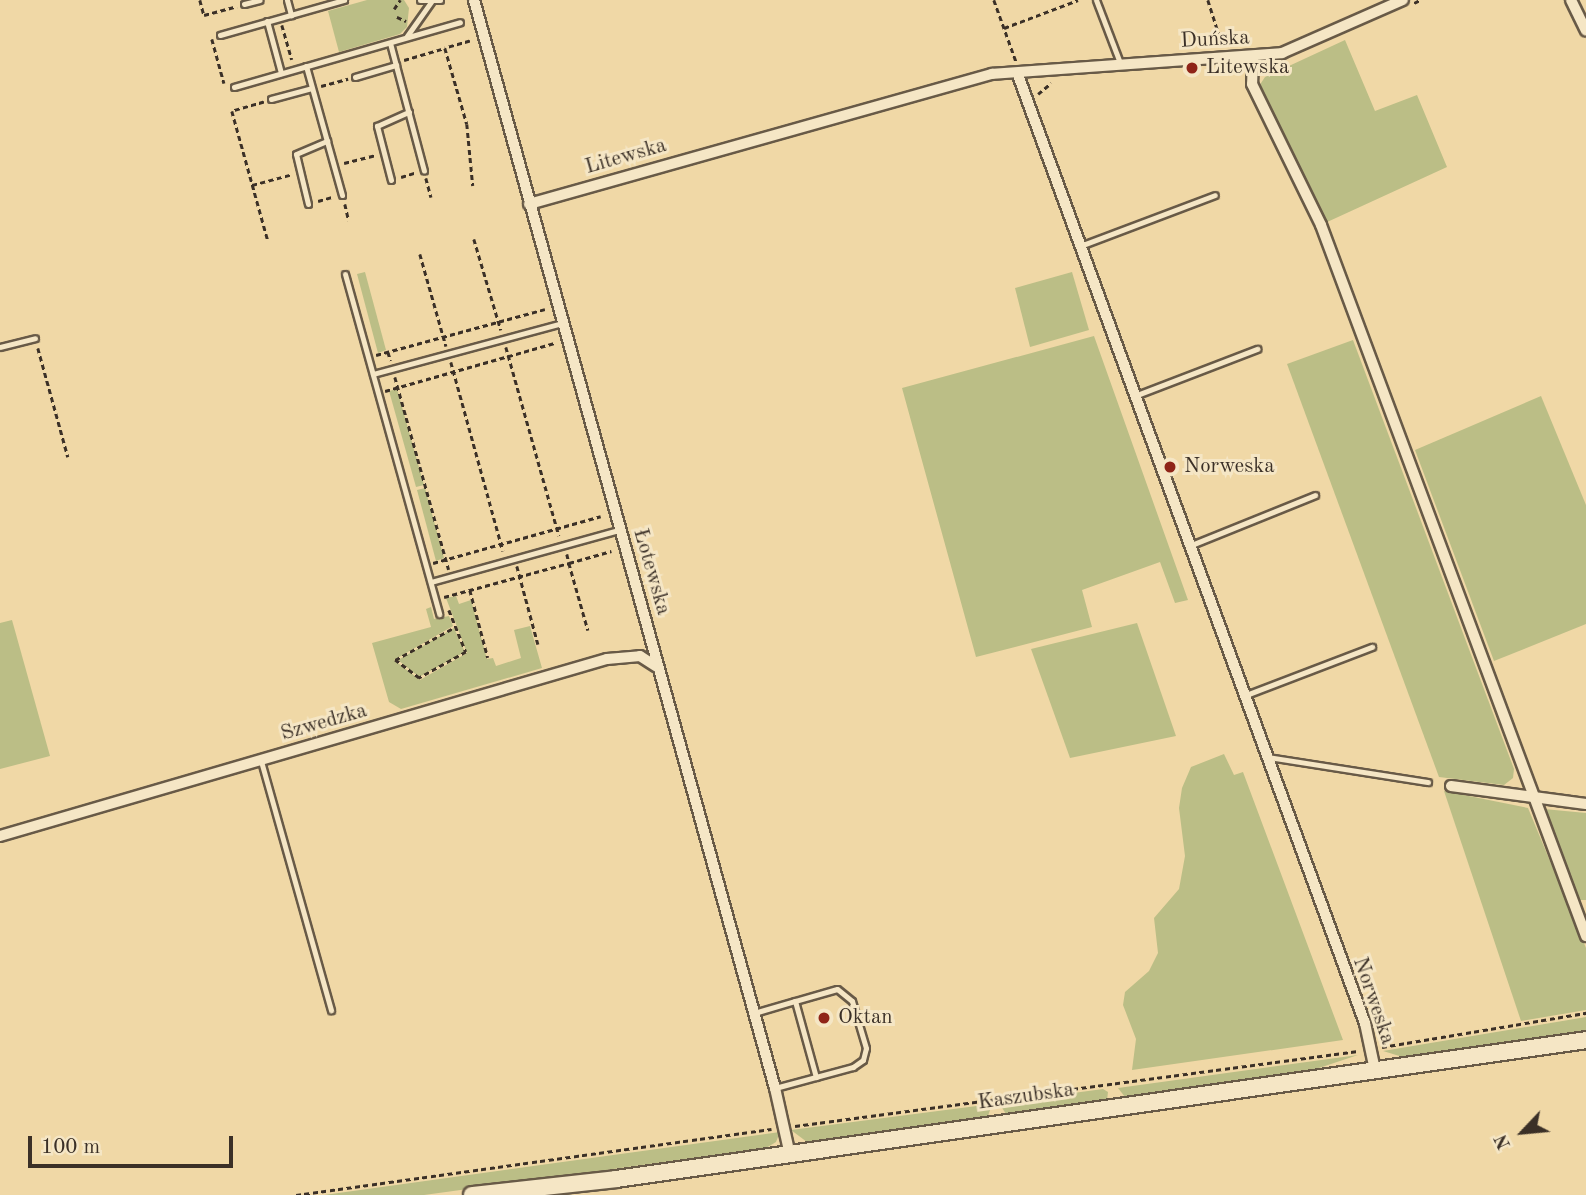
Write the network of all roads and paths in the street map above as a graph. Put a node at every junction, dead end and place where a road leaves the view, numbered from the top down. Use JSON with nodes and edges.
{"nodes":[{"id":1,"x":200,"y":0,"type":"edge"},
{"id":2,"x":260,"y":0,"type":"edge"},
{"id":3,"x":286,"y":0,"type":"edge"},
{"id":4,"x":344,"y":0,"type":"edge"},
{"id":5,"x":400,"y":0,"type":"edge"},
{"id":6,"x":420,"y":0,"type":"edge"},
{"id":7,"x":440,"y":0,"type":"edge"},
{"id":8,"x":474,"y":0,"type":"edge"},
{"id":9,"x":994,"y":0,"type":"edge"},
{"id":10,"x":1078,"y":0,"type":"edge"},
{"id":11,"x":1096,"y":0,"type":"edge"},
{"id":12,"x":1208,"y":0,"type":"edge"},
{"id":13,"x":1403,"y":0,"type":"edge"},
{"id":14,"x":1571,"y":0,"type":"edge"},
{"id":15,"x":431,"y":2,"type":"junction"},
{"id":16,"x":244,"y":4,"type":"joint"},
{"id":17,"x":394,"y":9,"type":"dead end"},
{"id":18,"x":291,"y":15,"type":"junction"},
{"id":19,"x":280,"y":18,"type":"junction"},
{"id":20,"x":267,"y":22,"type":"junction"},
{"id":21,"x":460,"y":22,"type":"dead end"},
{"id":22,"x":1004,"y":28,"type":"junction"},
{"id":23,"x":1586,"y":31,"type":"edge"},
{"id":24,"x":220,"y":35,"type":"joint"},
{"id":25,"x":404,"y":38,"type":"junction"},
{"id":26,"x":470,"y":41,"type":"dead end"},
{"id":27,"x":390,"y":43,"type":"junction"},
{"id":28,"x":445,"y":48,"type":"junction"},
{"id":29,"x":1223,"y":58,"type":"junction"},
{"id":30,"x":1253,"y":58,"type":"junction"},
{"id":31,"x":396,"y":64,"type":"junction"},
{"id":32,"x":306,"y":66,"type":"junction"},
{"id":33,"x":1121,"y":66,"type":"junction"},
{"id":34,"x":295,"y":69,"type":"junction"},
{"id":35,"x":1018,"y":71,"type":"junction"},
{"id":36,"x":281,"y":73,"type":"junction"},
{"id":37,"x":355,"y":77,"type":"joint"},
{"id":38,"x":234,"y":87,"type":"joint"},
{"id":39,"x":312,"y":88,"type":"junction"},
{"id":40,"x":271,"y":99,"type":"joint"},
{"id":41,"x":409,"y":112,"type":"junction"},
{"id":42,"x":327,"y":141,"type":"junction"},
{"id":43,"x":383,"y":153,"type":"junction"},
{"id":44,"x":334,"y":165,"type":"junction"},
{"id":45,"x":424,"y":171,"type":"junction"},
{"id":46,"x":299,"y":172,"type":"junction"},
{"id":47,"x":391,"y":180,"type":"joint"},
{"id":48,"x":252,"y":185,"type":"junction"},
{"id":49,"x":473,"y":186,"type":"dead end"},
{"id":50,"x":342,"y":195,"type":"junction"},
{"id":51,"x":1215,"y":195,"type":"dead end"},
{"id":52,"x":431,"y":197,"type":"dead end"},
{"id":53,"x":308,"y":204,"type":"joint"},
{"id":54,"x":529,"y":204,"type":"junction"},
{"id":55,"x":349,"y":221,"type":"dead end"},
{"id":56,"x":474,"y":239,"type":"dead end"},
{"id":57,"x":268,"y":241,"type":"dead end"},
{"id":58,"x":1080,"y":246,"type":"junction"},
{"id":59,"x":421,"y":254,"type":"dead end"},
{"id":60,"x":345,"y":274,"type":"dead end"},
{"id":61,"x":545,"y":309,"type":"dead end"},
{"id":62,"x":499,"y":321,"type":"junction"},
{"id":63,"x":562,"y":323,"type":"junction"},
{"id":64,"x":443,"y":337,"type":"junction"},
{"id":65,"x":36,"y":338,"type":"joint"},
{"id":66,"x":504,"y":339,"type":"junction"},
{"id":67,"x":555,"y":343,"type":"dead end"},
{"id":68,"x":0,"y":347,"type":"edge"},
{"id":69,"x":1257,"y":349,"type":"dead end"},
{"id":70,"x":509,"y":356,"type":"junction"},
{"id":71,"x":368,"y":357,"type":"junction"},
{"id":72,"x":393,"y":369,"type":"junction"},
{"id":73,"x":453,"y":372,"type":"junction"},
{"id":74,"x":373,"y":374,"type":"junction"},
{"id":75,"x":398,"y":387,"type":"junction"},
{"id":76,"x":378,"y":393,"type":"junction"},
{"id":77,"x":1134,"y":396,"type":"junction"},
{"id":78,"x":68,"y":457,"type":"dead end"},
{"id":79,"x":1315,"y":495,"type":"dead end"},
{"id":80,"x":601,"y":516,"type":"dead end"},
{"id":81,"x":557,"y":529,"type":"junction"},
{"id":82,"x":619,"y":530,"type":"junction"},
{"id":83,"x":501,"y":544,"type":"junction"},
{"id":84,"x":1189,"y":546,"type":"junction"},
{"id":85,"x":611,"y":551,"type":"dead end"},
{"id":86,"x":446,"y":559,"type":"junction"},
{"id":87,"x":569,"y":563,"type":"junction"},
{"id":88,"x":426,"y":565,"type":"junction"},
{"id":89,"x":451,"y":576,"type":"junction"},
{"id":90,"x":520,"y":577,"type":"junction"},
{"id":91,"x":430,"y":582,"type":"junction"},
{"id":92,"x":470,"y":590,"type":"junction"},
{"id":93,"x":445,"y":597,"type":"junction"},
{"id":94,"x":436,"y":600,"type":"junction"},
{"id":95,"x":439,"y":614,"type":"dead end"},
{"id":96,"x":455,"y":626,"type":"junction"},
{"id":97,"x":588,"y":630,"type":"dead end"},
{"id":98,"x":538,"y":644,"type":"dead end"},
{"id":99,"x":1372,"y":647,"type":"dead end"},
{"id":100,"x":488,"y":658,"type":"dead end"},
{"id":101,"x":657,"y":667,"type":"junction"},
{"id":102,"x":1243,"y":696,"type":"junction"},
{"id":103,"x":1265,"y":756,"type":"junction"},
{"id":104,"x":261,"y":761,"type":"junction"},
{"id":105,"x":1428,"y":782,"type":"dead end"},
{"id":106,"x":1451,"y":786,"type":"dead end"},
{"id":107,"x":1532,"y":799,"type":"junction"},
{"id":108,"x":1586,"y":804,"type":"edge"},
{"id":109,"x":0,"y":836,"type":"edge"},
{"id":110,"x":1586,"y":936,"type":"edge"},
{"id":111,"x":795,"y":1001,"type":"junction"},
{"id":112,"x":331,"y":1010,"type":"dead end"},
{"id":113,"x":754,"y":1013,"type":"junction"},
{"id":114,"x":1586,"y":1013,"type":"edge"},
{"id":115,"x":1586,"y":1041,"type":"edge"},
{"id":116,"x":1371,"y":1049,"type":"junction"},
{"id":117,"x":1375,"y":1070,"type":"junction"},
{"id":118,"x":816,"y":1077,"type":"junction"},
{"id":119,"x":775,"y":1088,"type":"junction"},
{"id":120,"x":785,"y":1127,"type":"junction"},
{"id":121,"x":790,"y":1154,"type":"junction"},
{"id":122,"x":296,"y":1195,"type":"edge"},
{"id":123,"x":472,"y":1195,"type":"edge"}],
"edges":[{"from":1,"to":16,"type":"path"},
{"from":2,"to":16,"type":"lane"},
{"from":3,"to":18,"type":"lane"},
{"from":4,"to":18,"type":"lane"},
{"from":5,"to":17,"type":"path"},
{"from":6,"to":15,"type":"lane"},
{"from":7,"to":15,"type":"lane"},
{"from":8,"to":54,"type":"street","name":"Łotewska"},
{"from":9,"to":22,"type":"path"},
{"from":10,"to":22,"type":"path"},
{"from":11,"to":33,"type":"lane"},
{"from":12,"to":29,"type":"path"},
{"from":13,"to":30,"type":"street","name":"Duńska"},
{"from":14,"to":23,"type":"street"},
{"from":15,"to":25,"type":"lane"},
{"from":18,"to":19,"type":"lane"},
{"from":19,"to":20,"type":"lane"},
{"from":19,"to":34,"type":"path"},
{"from":20,"to":24,"type":"lane"},
{"from":20,"to":36,"type":"lane"},
{"from":21,"to":25,"type":"lane"},
{"from":22,"to":35,"type":"path"},
{"from":24,"to":38,"type":"path"},
{"from":25,"to":27,"type":"lane"},
{"from":26,"to":28,"type":"path"},
{"from":27,"to":31,"type":"lane"},
{"from":27,"to":32,"type":"lane"},
{"from":28,"to":31,"type":"path"},
{"from":28,"to":49,"type":"path"},
{"from":29,"to":30,"type":"street","name":"Duńska"},
{"from":29,"to":33,"type":"street","name":"Duńska"},
{"from":30,"to":107,"type":"street"},
{"from":31,"to":37,"type":"lane"},
{"from":31,"to":41,"type":"lane"},
{"from":32,"to":34,"type":"lane"},
{"from":32,"to":39,"type":"lane"},
{"from":33,"to":35,"type":"street","name":"Duńska"},
{"from":34,"to":36,"type":"lane"},
{"from":35,"to":54,"type":"street","name":"Litewska"},
{"from":35,"to":58,"type":"street","name":"Norweska"},
{"from":36,"to":38,"type":"lane"},
{"from":37,"to":39,"type":"path"},
{"from":39,"to":40,"type":"lane"},
{"from":39,"to":42,"type":"lane"},
{"from":40,"to":48,"type":"path"},
{"from":41,"to":43,"type":"lane"},
{"from":41,"to":45,"type":"lane"},
{"from":42,"to":44,"type":"lane"},
{"from":42,"to":46,"type":"lane"},
{"from":43,"to":44,"type":"path"},
{"from":43,"to":47,"type":"lane"},
{"from":44,"to":50,"type":"lane"},
{"from":45,"to":47,"type":"path"},
{"from":45,"to":52,"type":"path"},
{"from":46,"to":48,"type":"path"},
{"from":46,"to":53,"type":"lane"},
{"from":48,"to":57,"type":"path"},
{"from":50,"to":53,"type":"path"},
{"from":50,"to":55,"type":"path"},
{"from":51,"to":58,"type":"lane"},
{"from":54,"to":63,"type":"street","name":"Łotewska"},
{"from":56,"to":62,"type":"path"},
{"from":58,"to":77,"type":"street","name":"Norweska"},
{"from":59,"to":64,"type":"path"},
{"from":60,"to":71,"type":"lane"},
{"from":61,"to":62,"type":"path"},
{"from":62,"to":64,"type":"path"},
{"from":63,"to":66,"type":"lane"},
{"from":63,"to":82,"type":"street","name":"Łotewska"},
{"from":64,"to":71,"type":"path"},
{"from":65,"to":68,"type":"lane"},
{"from":65,"to":78,"type":"path"},
{"from":66,"to":70,"type":"path"},
{"from":66,"to":72,"type":"lane"},
{"from":67,"to":70,"type":"path"},
{"from":69,"to":77,"type":"lane"},
{"from":70,"to":73,"type":"path"},
{"from":70,"to":81,"type":"path"},
{"from":71,"to":74,"type":"lane"},
{"from":72,"to":74,"type":"lane"},
{"from":72,"to":75,"type":"path"},
{"from":73,"to":75,"type":"path"},
{"from":73,"to":83,"type":"path"},
{"from":74,"to":76,"type":"lane"},
{"from":75,"to":76,"type":"path"},
{"from":75,"to":86,"type":"path"},
{"from":76,"to":88,"type":"lane"},
{"from":77,"to":84,"type":"street","name":"Norweska"},
{"from":79,"to":84,"type":"lane"},
{"from":80,"to":81,"type":"path"},
{"from":81,"to":83,"type":"path"},
{"from":82,"to":89,"type":"lane"},
{"from":82,"to":101,"type":"street","name":"Łotewska"},
{"from":83,"to":86,"type":"path"},
{"from":84,"to":102,"type":"street","name":"Norweska"},
{"from":85,"to":87,"type":"path"},
{"from":86,"to":88,"type":"path"},
{"from":86,"to":89,"type":"path"},
{"from":87,"to":90,"type":"path"},
{"from":87,"to":97,"type":"path"},
{"from":88,"to":91,"type":"lane"},
{"from":89,"to":91,"type":"lane"},
{"from":90,"to":92,"type":"path"},
{"from":90,"to":98,"type":"path"},
{"from":91,"to":94,"type":"lane"},
{"from":92,"to":93,"type":"path"},
{"from":92,"to":100,"type":"path"},
{"from":93,"to":94,"type":"path"},
{"from":93,"to":96,"type":"path"},
{"from":94,"to":95,"type":"lane"},
{"from":96,"to":96,"type":"path"},
{"from":99,"to":102,"type":"lane"},
{"from":101,"to":104,"type":"street","name":"Szwedzka"},
{"from":101,"to":113,"type":"street","name":"Łotewska"},
{"from":102,"to":103,"type":"street","name":"Norweska"},
{"from":103,"to":105,"type":"lane"},
{"from":103,"to":116,"type":"street","name":"Norweska"},
{"from":104,"to":109,"type":"street","name":"Szwedzka"},
{"from":104,"to":112,"type":"lane"},
{"from":106,"to":107,"type":"street"},
{"from":107,"to":108,"type":"street"},
{"from":107,"to":110,"type":"street"},
{"from":111,"to":113,"type":"lane"},
{"from":111,"to":118,"type":"lane"},
{"from":111,"to":118,"type":"lane"},
{"from":113,"to":119,"type":"street","name":"Łotewska"},
{"from":114,"to":116,"type":"path"},
{"from":115,"to":117,"type":"main road","name":"Kaszubska"},
{"from":116,"to":117,"type":"street","name":"Norweska"},
{"from":116,"to":120,"type":"path"},
{"from":117,"to":121,"type":"main road","name":"Kaszubska"},
{"from":118,"to":119,"type":"lane"},
{"from":119,"to":120,"type":"street","name":"Łotewska"},
{"from":120,"to":121,"type":"street","name":"Łotewska"},
{"from":120,"to":122,"type":"path"},
{"from":121,"to":123,"type":"main road","name":"Kaszubska"}]}
